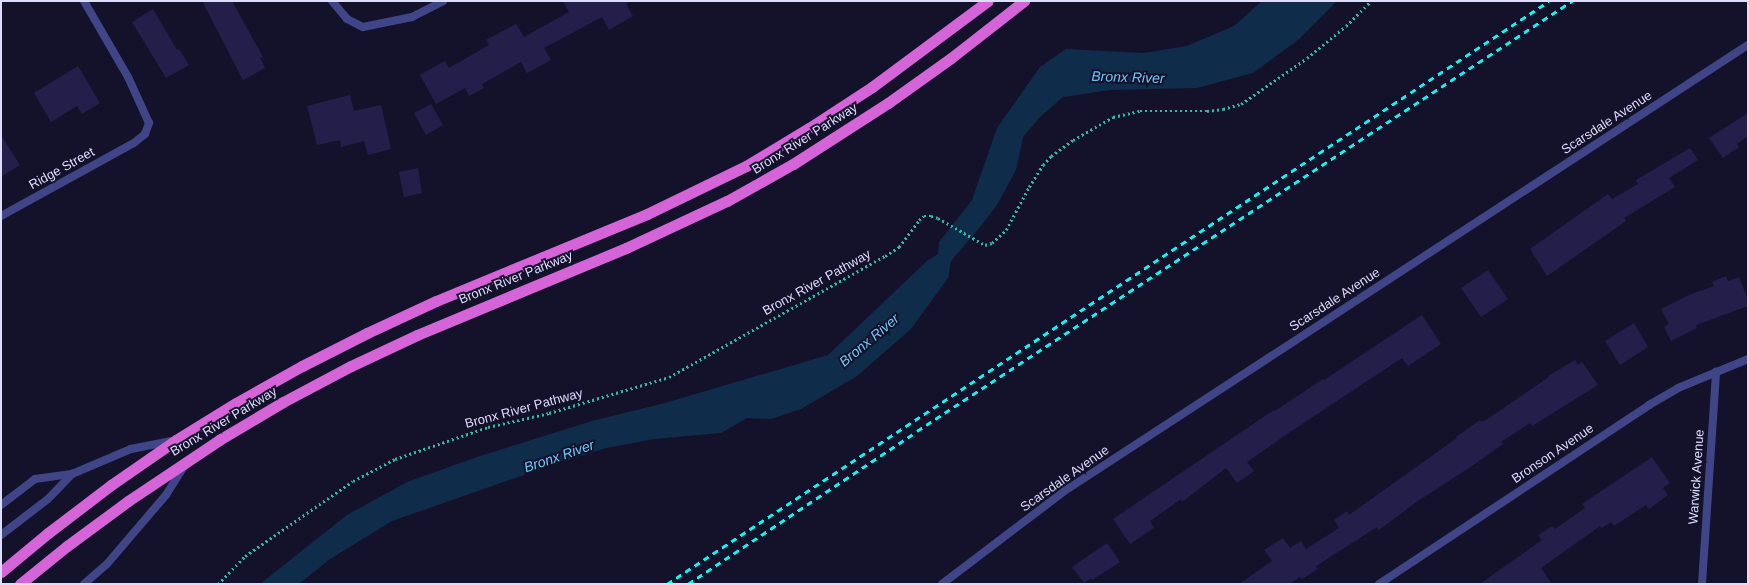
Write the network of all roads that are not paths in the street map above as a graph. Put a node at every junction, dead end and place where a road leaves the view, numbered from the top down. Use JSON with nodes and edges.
{"nodes":[{"id":1,"x":84,"y":1,"type":"edge"},
{"id":2,"x":332,"y":1,"type":"edge"},
{"id":3,"x":443,"y":1,"type":"edge"},
{"id":4,"x":988,"y":1,"type":"edge"},
{"id":5,"x":1024,"y":1,"type":"edge"},
{"id":6,"x":1748,"y":45,"type":"edge"},
{"id":7,"x":1,"y":216,"type":"edge"},
{"id":8,"x":1748,"y":359,"type":"edge"},
{"id":9,"x":1716,"y":371,"type":"junction"},
{"id":10,"x":176,"y":440,"type":"junction"},
{"id":11,"x":189,"y":459,"type":"junction"},
{"id":12,"x":72,"y":474,"type":"junction"},
{"id":13,"x":1,"y":504,"type":"edge"},
{"id":14,"x":1,"y":535,"type":"edge"},
{"id":15,"x":1,"y":572,"type":"edge"},
{"id":16,"x":20,"y":584,"type":"edge"},
{"id":17,"x":84,"y":584,"type":"edge"},
{"id":18,"x":942,"y":584,"type":"edge"},
{"id":19,"x":1379,"y":584,"type":"edge"},
{"id":20,"x":1702,"y":584,"type":"edge"}],
"edges":[{"from":1,"to":7,"type":"street","name":"Ridge Street"},
{"from":2,"to":3,"type":"street"},
{"from":4,"to":10,"type":"highway","name":"Bronx River Parkway"},
{"from":5,"to":11,"type":"highway","name":"Bronx River Parkway"},
{"from":6,"to":18,"type":"street","name":"Scarsdale Avenue"},
{"from":8,"to":9,"type":"street","name":"Bronson Avenue"},
{"from":9,"to":19,"type":"street","name":"Bronson Avenue"},
{"from":9,"to":20,"type":"street","name":"Warwick Avenue"},
{"from":10,"to":12,"type":"street"},
{"from":10,"to":15,"type":"highway","name":"Bronx River Parkway"},
{"from":11,"to":16,"type":"highway","name":"Bronx River Parkway"},
{"from":11,"to":17,"type":"street"},
{"from":12,"to":13,"type":"street"},
{"from":12,"to":14,"type":"street"}]}
